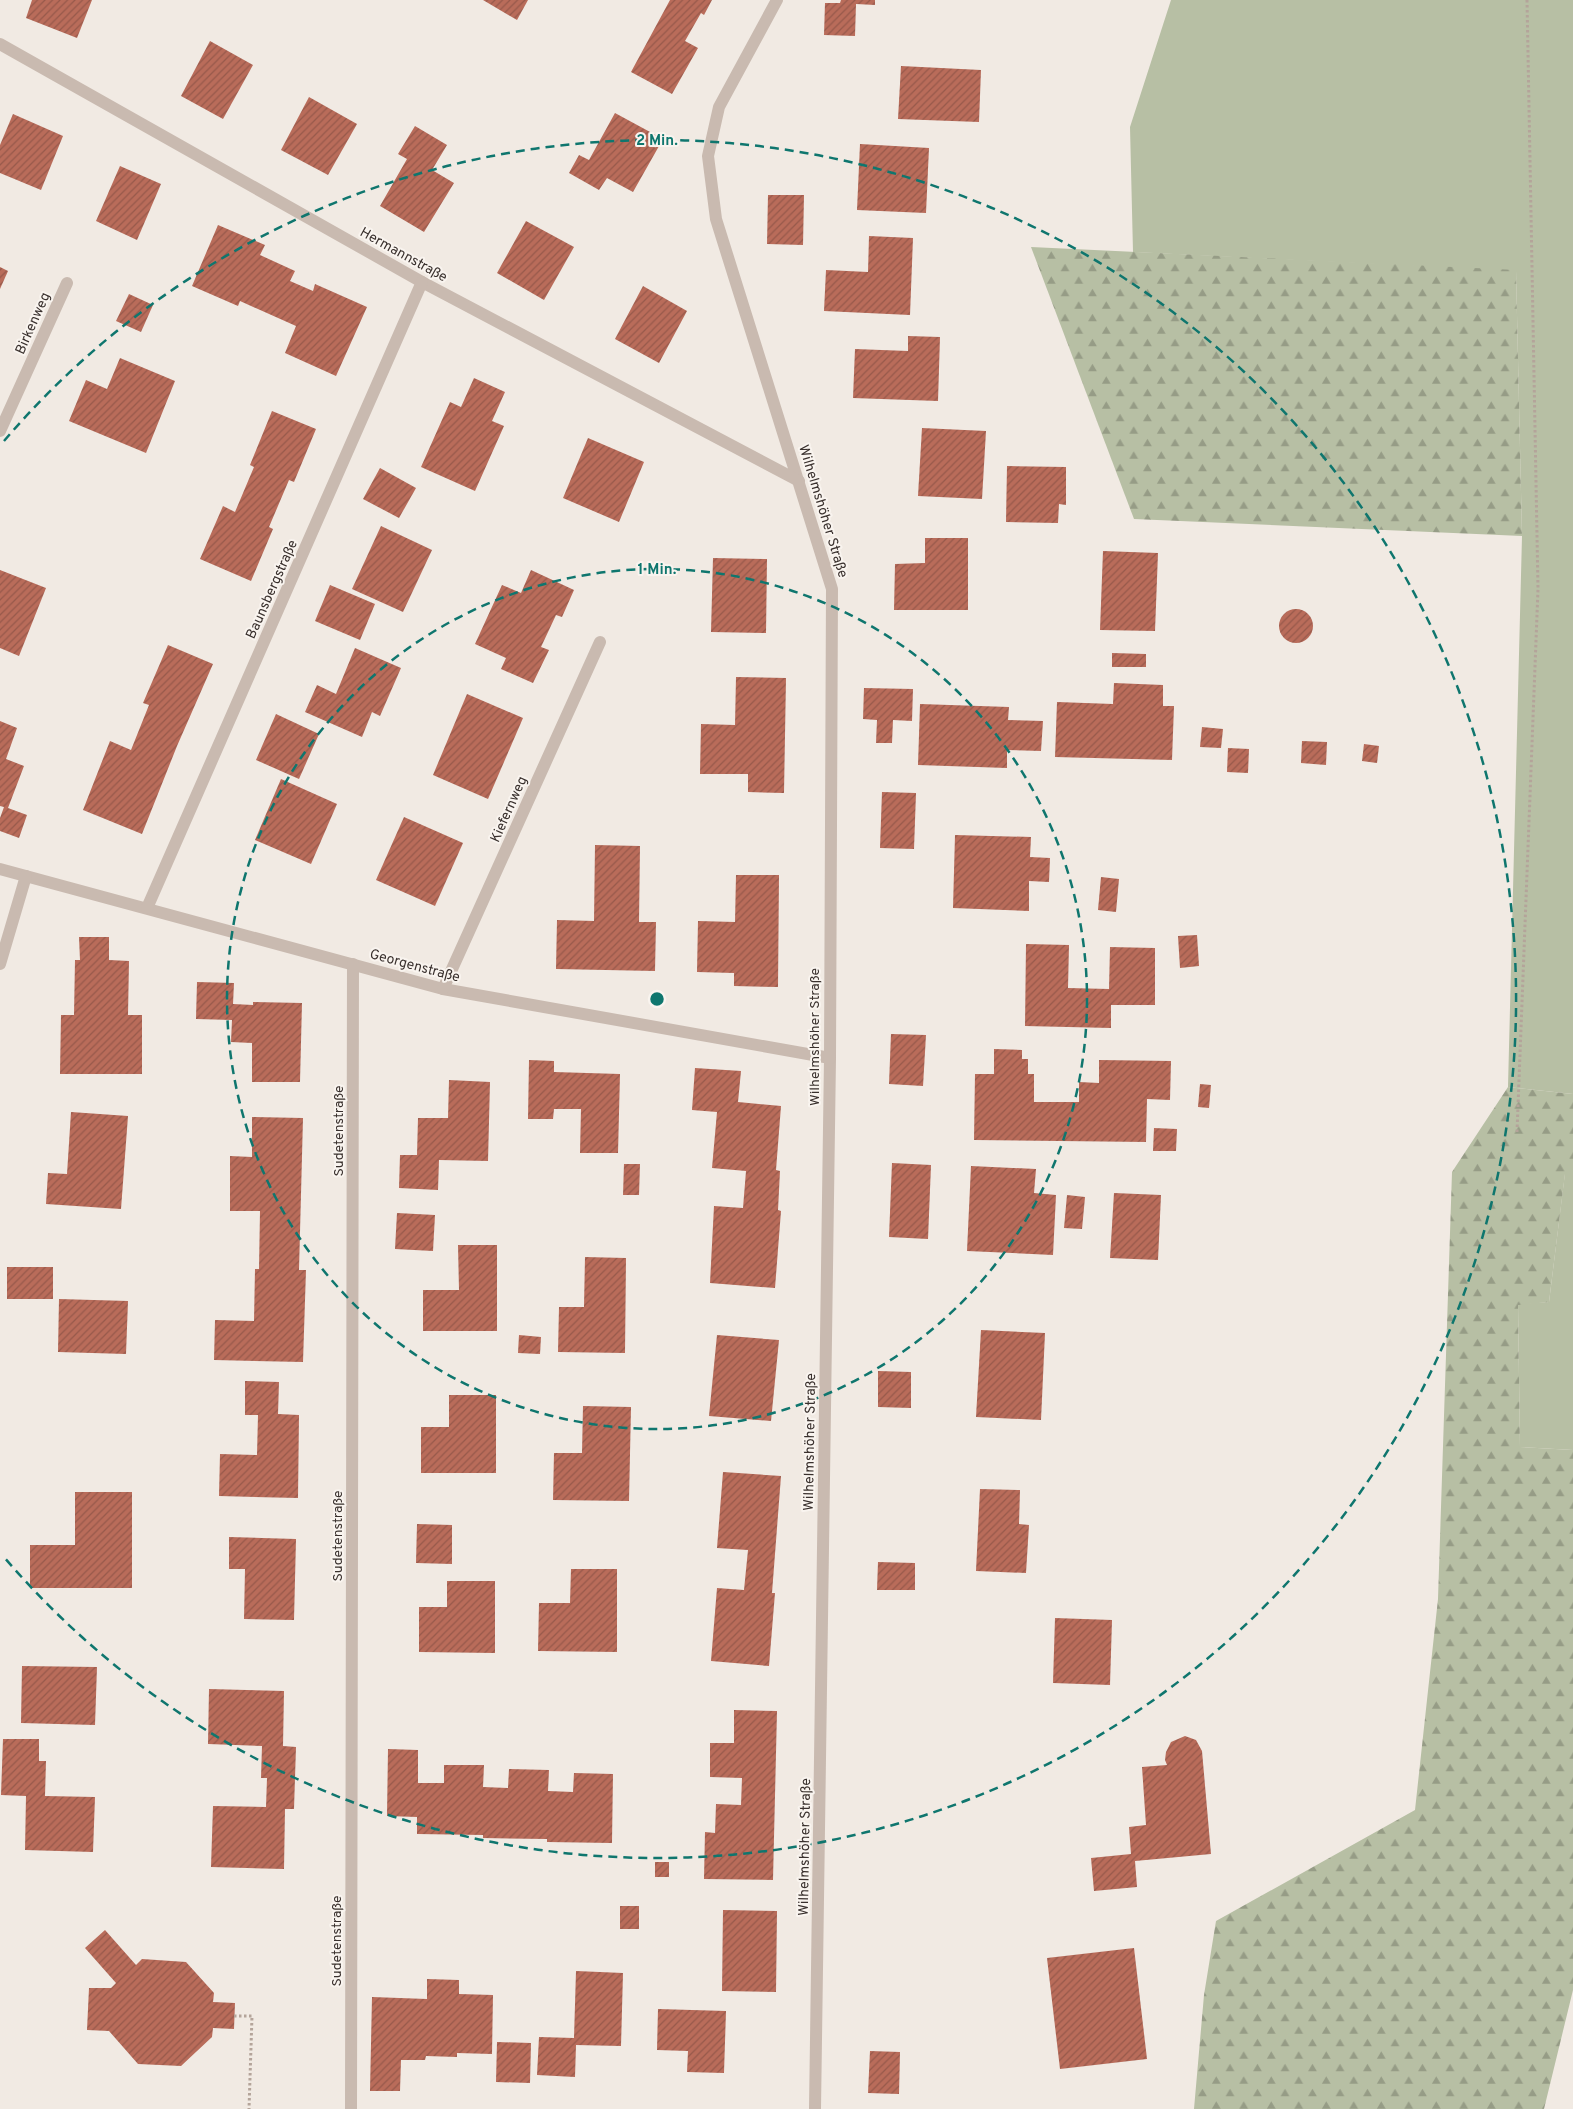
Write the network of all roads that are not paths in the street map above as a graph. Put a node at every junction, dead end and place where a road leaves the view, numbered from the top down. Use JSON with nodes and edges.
{"nodes":[{"id":1,"x":777,"y":0,"type":"edge"},
{"id":2,"x":0,"y":44,"type":"edge"},
{"id":3,"x":422,"y":282,"type":"junction"},
{"id":4,"x":67,"y":283,"type":"dead end"},
{"id":5,"x":0,"y":431,"type":"edge"},
{"id":6,"x":799,"y":481,"type":"junction"},
{"id":7,"x":600,"y":642,"type":"dead end"},
{"id":8,"x":0,"y":869,"type":"edge"},
{"id":9,"x":26,"y":876,"type":"junction"},
{"id":10,"x":147,"y":908,"type":"junction"},
{"id":11,"x":0,"y":964,"type":"edge"},
{"id":12,"x":353,"y":964,"type":"junction"},
{"id":13,"x":443,"y":989,"type":"junction"},
{"id":14,"x":830,"y":1058,"type":"junction"},
{"id":15,"x":351,"y":2109,"type":"edge"},
{"id":16,"x":815,"y":2109,"type":"edge"}],
"edges":[{"from":1,"to":6,"type":"street","name":"Wilhelmshöher Straße"},
{"from":2,"to":3,"type":"street","name":"Hermannstraße"},
{"from":3,"to":6,"type":"street","name":"Hermannstraße"},
{"from":3,"to":10,"type":"street","name":"Baunsbergstraße"},
{"from":4,"to":5,"type":"street","name":"Birkenweg"},
{"from":6,"to":14,"type":"street","name":"Wilhelmshöher Straße"},
{"from":7,"to":13,"type":"street","name":"Kiefernweg"},
{"from":8,"to":9,"type":"street","name":"Georgenstraße"},
{"from":9,"to":10,"type":"street","name":"Georgenstraße"},
{"from":9,"to":11,"type":"street"},
{"from":10,"to":12,"type":"street","name":"Georgenstraße"},
{"from":12,"to":13,"type":"street","name":"Georgenstraße"},
{"from":12,"to":15,"type":"street","name":"Sudetenstraße"},
{"from":13,"to":14,"type":"street","name":"Georgenstraße"},
{"from":14,"to":16,"type":"street","name":"Wilhelmshöher Straße"}]}
